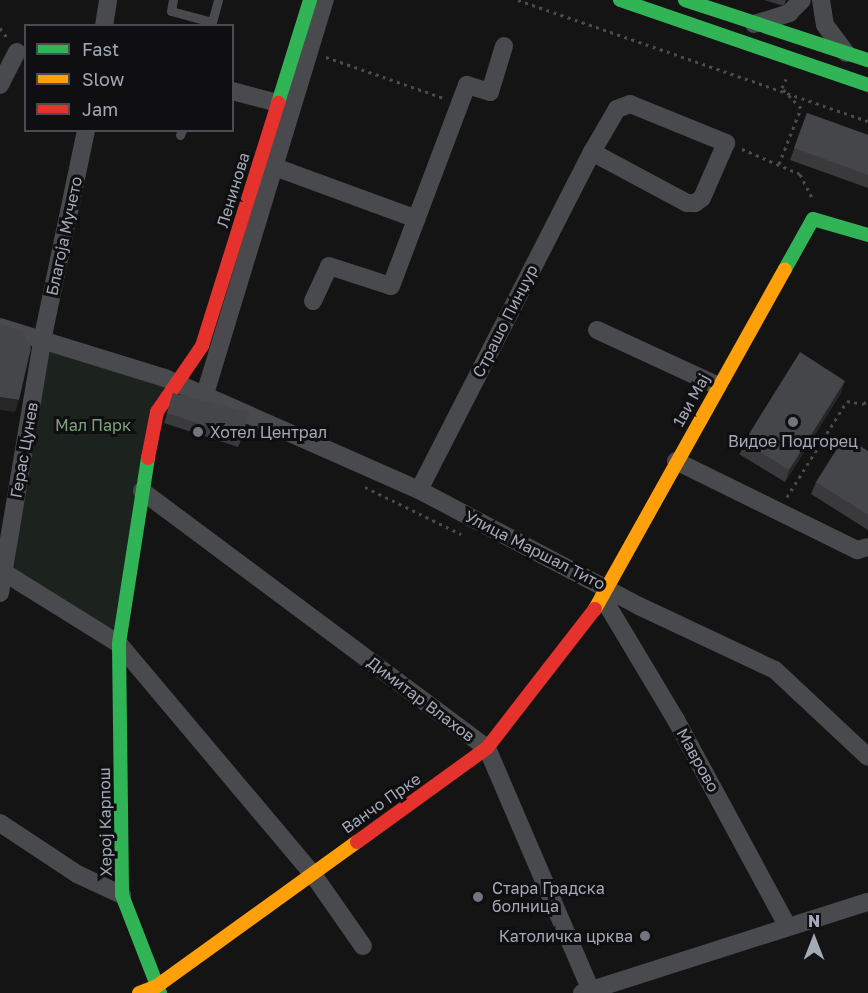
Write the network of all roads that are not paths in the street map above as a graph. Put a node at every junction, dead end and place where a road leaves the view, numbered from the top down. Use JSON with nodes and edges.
{"nodes":[{"id":1,"x":108,"y":0,"type":"edge"},
{"id":2,"x":173,"y":0,"type":"edge"},
{"id":3,"x":218,"y":0,"type":"edge"},
{"id":4,"x":310,"y":0,"type":"edge"},
{"id":5,"x":325,"y":0,"type":"edge"},
{"id":6,"x":620,"y":0,"type":"edge"},
{"id":7,"x":685,"y":0,"type":"edge"},
{"id":8,"x":802,"y":0,"type":"edge"},
{"id":9,"x":821,"y":0,"type":"edge"},
{"id":10,"x":104,"y":24,"type":"edge"},
{"id":11,"x":211,"y":24,"type":"edge"},
{"id":12,"x":754,"y":24,"type":"junction"},
{"id":13,"x":504,"y":46,"type":"dead end"},
{"id":14,"x":17,"y":52,"type":"dead end"},
{"id":15,"x":846,"y":53,"type":"junction"},
{"id":16,"x":868,"y":60,"type":"edge"},
{"id":17,"x":0,"y":85,"type":"edge"},
{"id":18,"x":868,"y":85,"type":"edge"},
{"id":19,"x":234,"y":92,"type":"edge"},
{"id":20,"x":278,"y":103,"type":"junction"},
{"id":21,"x":86,"y":132,"type":"edge"},
{"id":22,"x":592,"y":152,"type":"junction"},
{"id":23,"x":272,"y":166,"type":"junction"},
{"id":24,"x":417,"y":219,"type":"junction"},
{"id":25,"x":868,"y":235,"type":"edge"},
{"id":26,"x":313,"y":301,"type":"dead end"},
{"id":27,"x":0,"y":327,"type":"edge"},
{"id":28,"x":597,"y":330,"type":"dead end"},
{"id":29,"x":42,"y":341,"type":"junction"},
{"id":30,"x":175,"y":383,"type":"junction"},
{"id":31,"x":718,"y":386,"type":"junction"},
{"id":32,"x":205,"y":394,"type":"junction"},
{"id":33,"x":676,"y":461,"type":"junction"},
{"id":34,"x":419,"y":490,"type":"junction"},
{"id":35,"x":142,"y":491,"type":"junction"},
{"id":36,"x":868,"y":547,"type":"edge"},
{"id":37,"x":2,"y":571,"type":"edge"},
{"id":38,"x":0,"y":593,"type":"edge"},
{"id":39,"x":606,"y":593,"type":"junction"},
{"id":40,"x":119,"y":644,"type":"junction"},
{"id":41,"x":487,"y":748,"type":"junction"},
{"id":42,"x":868,"y":758,"type":"edge"},
{"id":43,"x":0,"y":823,"type":"edge"},
{"id":44,"x":312,"y":873,"type":"junction"},
{"id":45,"x":122,"y":895,"type":"junction"},
{"id":46,"x":868,"y":902,"type":"edge"},
{"id":47,"x":787,"y":925,"type":"junction"},
{"id":48,"x":363,"y":946,"type":"dead end"},
{"id":49,"x":159,"y":990,"type":"edge"},
{"id":50,"x":590,"y":992,"type":"edge"},
{"id":51,"x":139,"y":993,"type":"edge"}],
"edges":[{"from":1,"to":10,"type":"street"},
{"from":2,"to":11,"type":"lane"},
{"from":3,"to":11,"type":"lane"},
{"from":4,"to":20,"type":"street","name":"Ленинова"},
{"from":5,"to":23,"type":"street"},
{"from":6,"to":18,"type":"street"},
{"from":7,"to":12,"type":"street"},
{"from":8,"to":12,"type":"street"},
{"from":9,"to":15,"type":"street"},
{"from":12,"to":15,"type":"street"},
{"from":13,"to":24,"type":"street"},
{"from":14,"to":17,"type":"street"},
{"from":15,"to":16,"type":"street"},
{"from":19,"to":20,"type":"street"},
{"from":20,"to":30,"type":"street","name":"Ленинова"},
{"from":21,"to":29,"type":"street","name":"Благоја Мучето"},
{"from":22,"to":22,"type":"street","name":"Страшо Пинџур"},
{"from":22,"to":34,"type":"street","name":"Страшо Пинџур"},
{"from":23,"to":24,"type":"street"},
{"from":23,"to":32,"type":"street"},
{"from":24,"to":26,"type":"street"},
{"from":25,"to":31,"type":"street","name":"1ви Мај"},
{"from":27,"to":29,"type":"street","name":"Улица Маршал Тито"},
{"from":28,"to":31,"type":"street"},
{"from":29,"to":30,"type":"street","name":"Улица Маршал Тито"},
{"from":29,"to":37,"type":"street","name":"Герас Цунев"},
{"from":30,"to":32,"type":"street","name":"Улица Маршал Тито"},
{"from":30,"to":35,"type":"street","name":"Ленинова"},
{"from":31,"to":33,"type":"street","name":"1ви Мај"},
{"from":32,"to":34,"type":"street","name":"Улица Маршал Тито"},
{"from":33,"to":36,"type":"street"},
{"from":33,"to":39,"type":"street","name":"1ви Мај"},
{"from":34,"to":39,"type":"street","name":"Улица Маршал Тито"},
{"from":35,"to":40,"type":"street","name":"Херој Карпош"},
{"from":35,"to":41,"type":"street","name":"Димитар Влахов"},
{"from":37,"to":38,"type":"street","name":"Герас Цунев"},
{"from":37,"to":40,"type":"street"},
{"from":39,"to":41,"type":"street","name":"Ванчо Прке"},
{"from":39,"to":42,"type":"street","name":"Улица Маршал Тито"},
{"from":39,"to":47,"type":"street","name":"Маврово"},
{"from":40,"to":44,"type":"street"},
{"from":40,"to":45,"type":"street","name":"Херој Карпош"},
{"from":41,"to":44,"type":"street","name":"Ванчо Прке"},
{"from":41,"to":50,"type":"street","name":"Димитар Влахов"},
{"from":43,"to":45,"type":"street"},
{"from":44,"to":48,"type":"street"},
{"from":44,"to":49,"type":"street","name":"Ванчо Прке"},
{"from":45,"to":49,"type":"street","name":"Херој Карпош"},
{"from":46,"to":47,"type":"street"},
{"from":47,"to":50,"type":"street"},
{"from":49,"to":51,"type":"street","name":"Ванчо Прке"}]}
